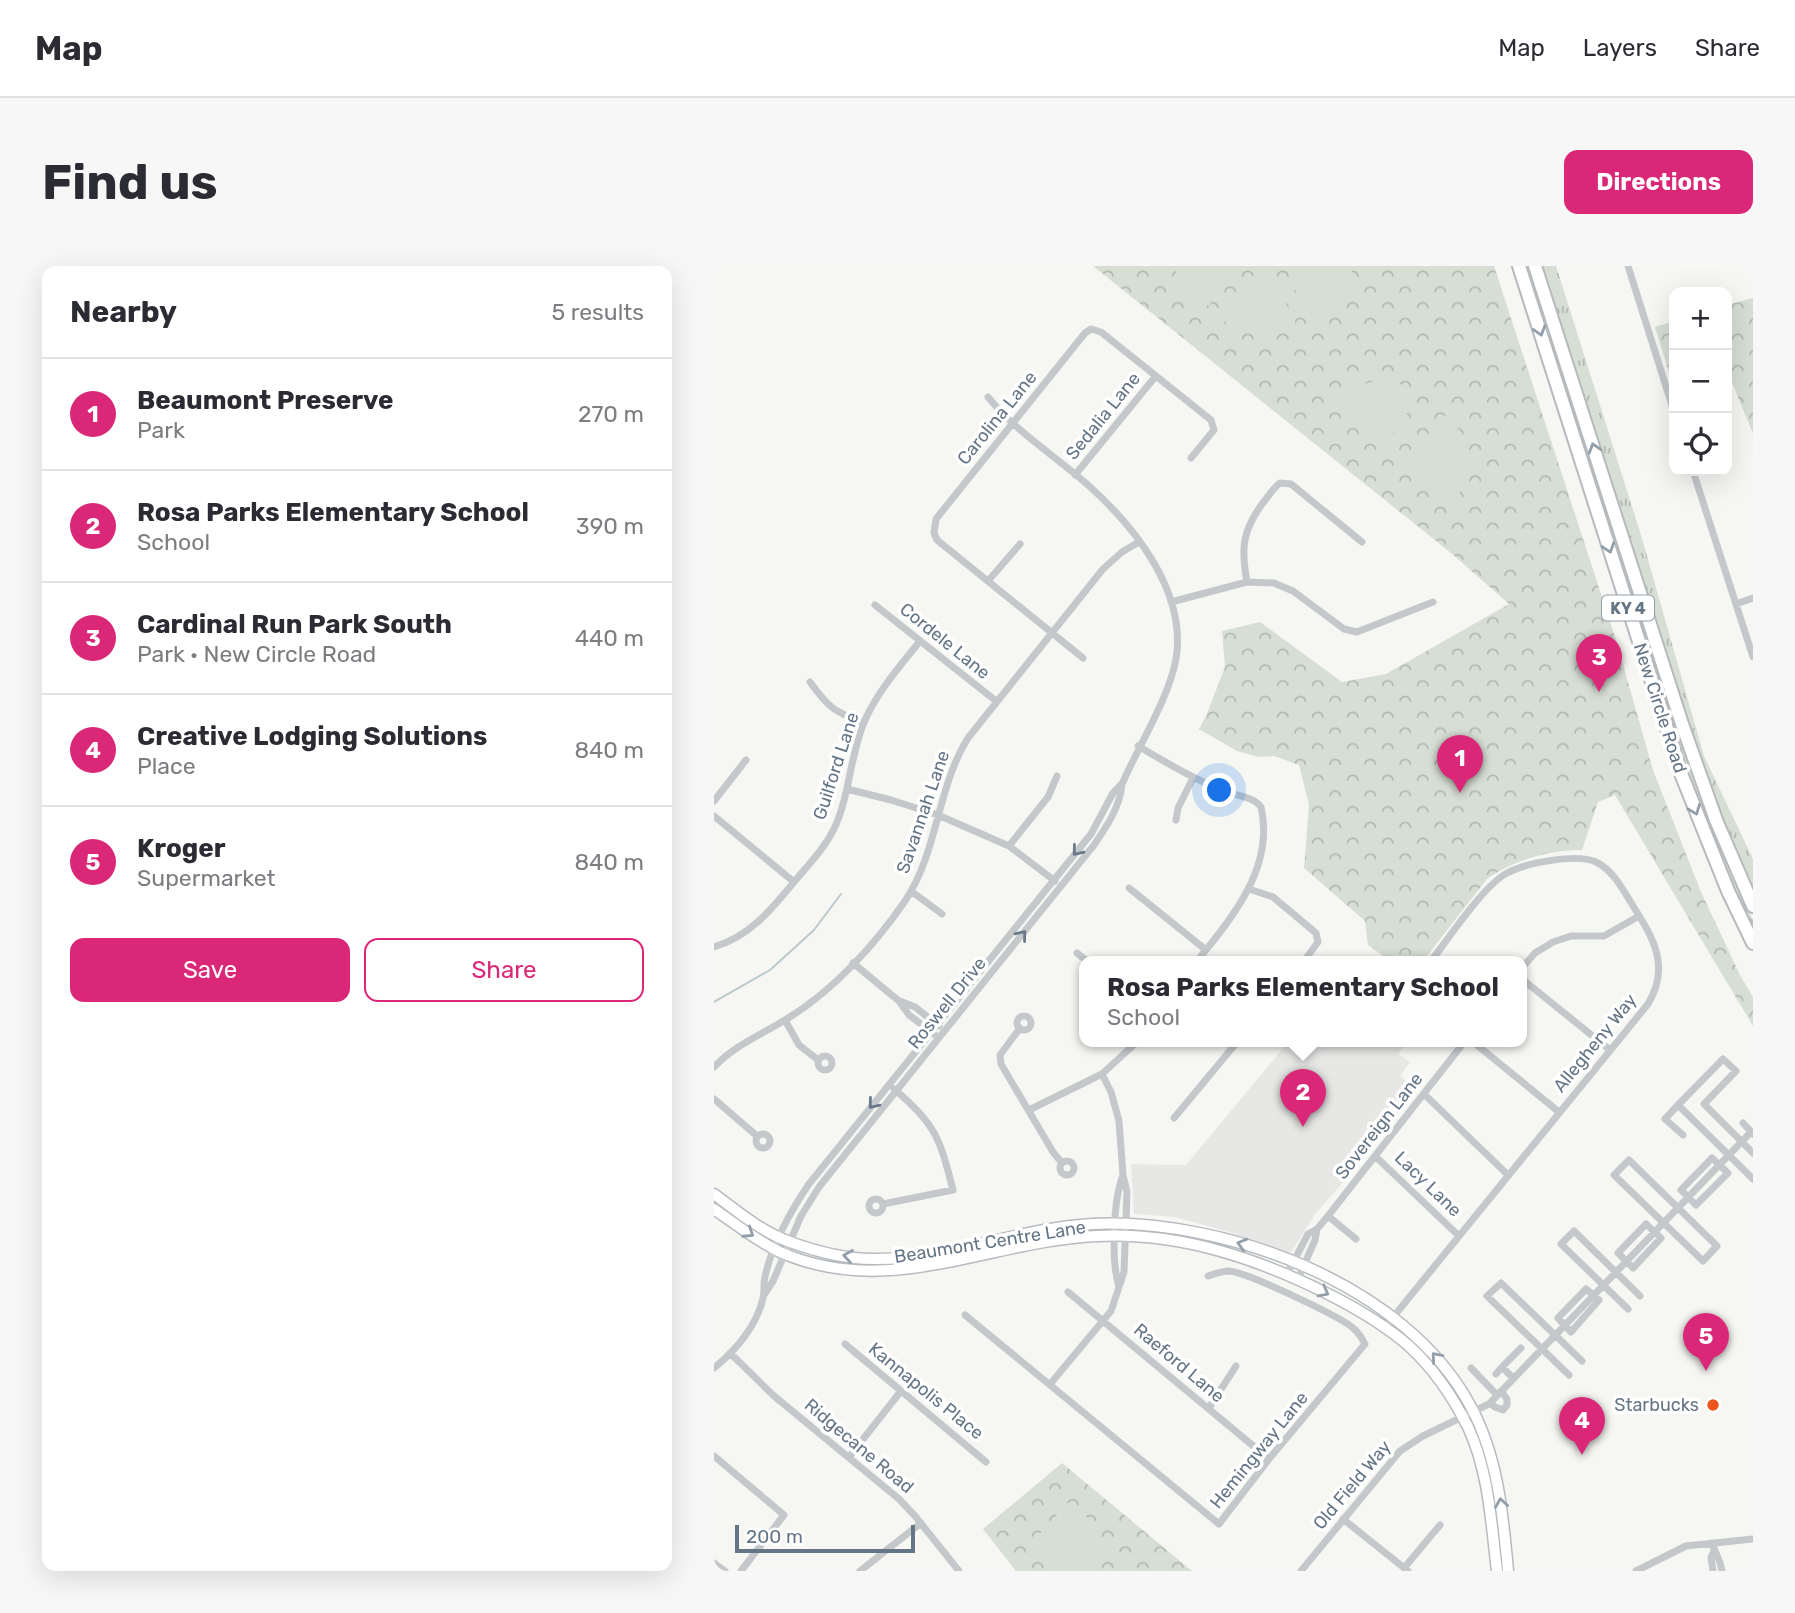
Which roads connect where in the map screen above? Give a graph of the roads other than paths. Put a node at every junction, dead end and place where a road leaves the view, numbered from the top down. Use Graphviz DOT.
graph roads {
  1 [pos="1519,266"];
  2 [pos="1535,266"];
  3 [pos="1628,266"];
  4 [pos="1155,377"];
  5 [pos="1669,396"];
  6 [pos="988,397"];
  7 [pos="1013,424"];
  8 [pos="1191,458"];
  9 [pos="1075,475"];
  10 [pos="1695,476"];
  11 [pos="1139,542"];
  12 [pos="1362,542"];
  13 [pos="1020,544"];
  14 [pos="988,581"];
  15 [pos="1247,582"];
  16 [pos="1753,598"];
  17 [pos="1171,602"];
  18 [pos="1433,602"];
  19 [pos="1736,604"];
  20 [pos="875,605"];
  21 [pos="1053,632"];
  22 [pos="920,641"];
  23 [pos="1753,657"];
  24 [pos="1083,658"];
  25 [pos="810,682"];
  26 [pos="996,701"];
  27 [pos="864,723"];
  28 [pos="1138,746"];
  29 [pos="746,760"];
  30 [pos="1057,776"];
  31 [pos="1193,778"];
  32 [pos="1122,782"];
  33 [pos="847,789"];
  34 [pos="714,801"];
  35 [pos="938,815"];
  36 [pos="714,816"];
  37 [pos="1176,820"];
  38 [pos="1009,846"];
  39 [pos="1054,880"];
  40 [pos="794,882"];
  41 [pos="1061,886"];
  42 [pos="1129,888"];
  43 [pos="1249,889"];
  44 [pos="911,891"];
  45 [pos="1753,906"];
  46 [pos="942,914"];
  47 [pos="1639,916"];
  48 [pos="1753,943"];
  49 [pos="714,947"];
  50 [pos="1206,950"];
  51 [pos="1077,953"];
  52 [pos="1081,956"];
  53 [pos="1201,956"];
  54 [pos="1308,956"];
  55 [pos="1435,956"];
  56 [pos="1527,962"];
  57 [pos="853,963"];
  58 [pos="1527,983"];
  59 [pos="899,1001"];
  60 [pos="785,1020"];
  61 [pos="937,1024"];
  62 [pos="1020,1028"];
  63 [pos="945,1031"];
  64 [pos="931,1032"];
  65 [pos="939,1038"];
  66 [pos="1131,1047"];
  67 [pos="1233,1047"];
  68 [pos="1460,1047"];
  69 [pos="1479,1047"];
  70 [pos="1610,1050"];
  71 [pos="818,1060"];
  72 [pos="714,1067"];
  73 [pos="1102,1074"];
  74 [pos="888,1085"];
  75 [pos="897,1091"];
  76 [pos="1424,1094"];
  77 [pos="714,1099"];
  78 [pos="1678,1105"];
  79 [pos="1029,1110"];
  80 [pos="1559,1112"];
  81 [pos="1174,1118"];
  82 [pos="1743,1123"];
  83 [pos="1752,1133"];
  84 [pos="1683,1135"];
  85 [pos="757,1136"];
  86 [pos="1741,1142"];
  87 [pos="1753,1153"];
  88 [pos="1728,1155"];
  89 [pos="1375,1156"];
  90 [pos="1062,1163"];
  91 [pos="1719,1165"];
  92 [pos="1508,1175"];
  93 [pos="1753,1179"];
  94 [pos="714,1194"];
  95 [pos="1688,1197"];
  96 [pos="883,1204"];
  97 [pos="1678,1208"];
  98 [pos="714,1209"];
  99 [pos="1328,1216"];
  100 [pos="1664,1222"];
  101 [pos="1121,1224"];
  102 [pos="1654,1232"];
  103 [pos="1121,1236"];
  104 [pos="1459,1236"];
  105 [pos="784,1239"];
  106 [pos="1356,1239"];
  107 [pos="779,1251"];
  108 [pos="1626,1261"];
  109 [pos="1298,1265"];
  110 [pos="1616,1272"];
  111 [pos="1287,1274"];
  112 [pos="1208,1276"];
  113 [pos="1298,1279"];
  114 [pos="1603,1285"];
  115 [pos="1068,1292"];
  116 [pos="1594,1295"];
  117 [pos="1640,1296"];
  118 [pos="1628,1310"];
  119 [pos="965,1315"];
  120 [pos="1393,1317"];
  121 [pos="1104,1321"];
  122 [pos="1564,1325"];
  123 [pos="1385,1327"];
  124 [pos="1554,1336"];
  125 [pos="845,1344"];
  126 [pos="1521,1348"];
  127 [pos="1542,1349"];
  128 [pos="730,1353"];
  129 [pos="1582,1361"];
  130 [pos="1237,1366"];
  131 [pos="714,1368"];
  132 [pos="1471,1368"];
  133 [pos="1569,1375"];
  134 [pos="1516,1376"];
  135 [pos="1051,1383"];
  136 [pos="901,1391"];
  137 [pos="1499,1393"];
  138 [pos="1490,1403"];
  139 [pos="1209,1408"];
  140 [pos="1474,1413"];
  141 [pos="1462,1418"];
  142 [pos="714,1456"];
  143 [pos="849,1457"];
  144 [pos="1269,1459"];
  145 [pos="986,1462"];
  146 [pos="1343,1519"];
  147 [pos="921,1523"];
  148 [pos="1440,1525"];
  149 [pos="1753,1539"];
  150 [pos="1713,1546"];
  151 [pos="714,1563"];
  152 [pos="1406,1569"];
  153 [pos="724,1571"];
  154 [pos="741,1571"];
  155 [pos="860,1571"];
  156 [pos="959,1571"];
  157 [pos="1301,1571"];
  158 [pos="1497,1571"];
  159 [pos="1508,1571"];
  160 [pos="1636,1571"];
  161 [pos="1713,1571"];
  162 [pos="1722,1571"];
  1 -- 48 [label="highway, New Circle Road / KY 4, one-way"];
  45 -- 2 [label="highway, New Circle Road / KY 4, one-way"];
  3 -- 5 [label="street"];
  4 -- 7 [label="street, Carolina Lane"];
  4 -- 8 [label="street, Carolina Lane"];
  4 -- 9 [label="street, Sedalia Lane"];
  6 -- 7 [label="street, Roswell Drive"];
  7 -- 9 [label="street, Roswell Drive"];
  7 -- 14 [label="street, Carolina Lane"];
  9 -- 11 [label="street, Roswell Drive"];
  10 -- 19 [label="street"];
  11 -- 17 [label="street, Roswell Drive"];
  11 -- 21 [label="street, Savannah Lane"];
  12 -- 15 [label="street"];
  13 -- 14 [label="street"];
  14 -- 21 [label="street, Carolina Lane"];
  15 -- 17 [label="street"];
  15 -- 18 [label="street"];
  16 -- 19 [label="street"];
  17 -- 28 [label="street, Roswell Drive"];
  19 -- 23 [label="street"];
  20 -- 22 [label="street, Cordele Lane"];
  21 -- 24 [label="street, Carolina Lane"];
  21 -- 26 [label="street, Savannah Lane"];
  22 -- 26 [label="street, Cordele Lane"];
  22 -- 27 [label="street, Guilford Lane"];
  25 -- 27 [label="street"];
  26 -- 35 [label="street, Savannah Lane"];
  27 -- 33 [label="street, Guilford Lane"];
  28 -- 31 [label="street"];
  28 -- 32 [label="street, Roswell Drive"];
  29 -- 34 [label="street"];
  30 -- 38 [label="street"];
  31 -- 37 [label="street"];
  31 -- 43 [label="street"];
  32 -- 39 [label="street, Roswell Drive, one-way"];
  32 -- 41 [label="street, Roswell Drive"];
  33 -- 35 [label="street"];
  33 -- 40 [label="street, Guilford Lane"];
  35 -- 38 [label="street"];
  35 -- 44 [label="street, Savannah Lane"];
  36 -- 40 [label="street"];
  38 -- 39 [label="street"];
  39 -- 41 [label="street"];
  39 -- 61 [label="street, Roswell Drive"];
  40 -- 49 [label="street, Guilford Lane"];
  63 -- 41 [label="street, Roswell Drive, one-way"];
  42 -- 50 [label="street"];
  43 -- 50 [label="street"];
  43 -- 54 [label="street"];
  44 -- 46 [label="street"];
  44 -- 57 [label="street, Savannah Lane"];
  47 -- 55 [label="street, Allegheny Way"];
  47 -- 56 [label="street"];
  47 -- 70 [label="street, Allegheny Way"];
  50 -- 53 [label="street"];
  51 -- 52 [label="street"];
  57 -- 59 [label="street"];
  57 -- 60 [label="street, Savannah Lane"];
  58 -- 70 [label="street"];
  59 -- 61 [label="street"];
  59 -- 64 [label="street"];
  60 -- 71 [label="street"];
  60 -- 72 [label="street, Savannah Lane"];
  61 -- 63 [label="street"];
  61 -- 64 [label="street, Roswell Drive"];
  62 -- 79 [label="street"];
  63 -- 65 [label="street, Roswell Drive"];
  64 -- 65 [label="street"];
  64 -- 74 [label="street, Roswell Drive"];
  65 -- 75 [label="street, Roswell Drive"];
  66 -- 73 [label="street"];
  67 -- 81 [label="street"];
  68 -- 76 [label="street, Sovereign Lane"];
  69 -- 80 [label="street"];
  70 -- 80 [label="street, Allegheny Way"];
  73 -- 79 [label="street"];
  73 -- 101 [label="street"];
  74 -- 75 [label="street"];
  74 -- 105 [label="street, Roswell Drive, one-way"];
  75 -- 96 [label="street"];
  75 -- 105 [label="street, Roswell Drive"];
  76 -- 89 [label="street, Sovereign Lane"];
  76 -- 92 [label="street"];
  77 -- 85 [label="street"];
  78 -- 84 [label="street"];
  78 -- 86 [label="street"];
  78 -- 88 [label="street"];
  79 -- 90 [label="street"];
  80 -- 92 [label="street, Allegheny Way"];
  82 -- 83 [label="street"];
  83 -- 86 [label="street"];
  86 -- 87 [label="street"];
  86 -- 88 [label="street"];
  88 -- 91 [label="street"];
  88 -- 93 [label="street"];
  89 -- 99 [label="street, Sovereign Lane"];
  89 -- 104 [label="street, Lacy Lane"];
  91 -- 95 [label="street"];
  91 -- 95 [label="street"];
  92 -- 104 [label="street, Allegheny Way"];
  94 -- 105 [label="street, Beaumont Centre Lane"];
  95 -- 97 [label="street"];
  97 -- 100 [label="street"];
  97 -- 100 [label="street"];
  97 -- 100 [label="street"];
  98 -- 107 [label="street, Beaumont Centre Lane, one-way"];
  99 -- 106 [label="street"];
  99 -- 109 [label="street, Sovereign Lane"];
  100 -- 102 [label="street"];
  101 -- 103 [label="street"];
  101 -- 105 [label="street, Beaumont Centre Lane, one-way"];
  109 -- 101 [label="street, Beaumont Centre Lane, one-way"];
  102 -- 108 [label="street"];
  102 -- 108 [label="street"];
  103 -- 107 [label="street, Beaumont Centre Lane"];
  103 -- 111 [label="street, Beaumont Centre Lane"];
  103 -- 121 [label="street"];
  104 -- 120 [label="street, Allegheny Way"];
  105 -- 107 [label="street"];
  107 -- 128 [label="street"];
  108 -- 110 [label="street"];
  109 -- 111 [label="street, Sovereign Lane"];
  109 -- 113 [label="street, Sovereign Lane"];
  109 -- 120 [label="street, Beaumont Centre Lane"];
  110 -- 114 [label="street"];
  110 -- 114 [label="street"];
  110 -- 117 [label="street"];
  111 -- 113 [label="street, Beaumont Centre Lane"];
  112 -- 144 [label="street, Hemingway Lane"];
  113 -- 123 [label="street, Beaumont Centre Lane, one-way"];
  114 -- 116 [label="street"];
  114 -- 118 [label="street"];
  115 -- 121 [label="street, Raeford Lane"];
  116 -- 122 [label="street"];
  116 -- 122 [label="street"];
  119 -- 135 [label="street, Hemingway Lane"];
  120 -- 123 [label="street, Allegheny Way"];
  140 -- 120 [label="street, Beaumont Centre Lane, one-way"];
  121 -- 135 [label="street"];
  121 -- 139 [label="street, Raeford Lane"];
  122 -- 124 [label="street"];
  123 -- 141 [label="street, Beaumont Centre Lane"];
  124 -- 127 [label="street"];
  124 -- 127 [label="street"];
  124 -- 129 [label="street"];
  125 -- 136 [label="street, Kannapolis Place"];
  126 -- 134 [label="street"];
  127 -- 133 [label="street"];
  127 -- 134 [label="street"];
  128 -- 131 [label="street"];
  128 -- 143 [label="street, Ridgecane Road"];
  130 -- 139 [label="street"];
  132 -- 137 [label="street"];
  134 -- 137 [label="street"];
  135 -- 144 [label="street, Hemingway Lane"];
  136 -- 143 [label="street"];
  136 -- 145 [label="street, Kannapolis Place"];
  137 -- 138 [label="street"];
  137 -- 138 [label="street"];
  138 -- 140 [label="street, Old Field Way"];
  139 -- 144 [label="street, Raeford Lane"];
  140 -- 141 [label="street, Old Field Way"];
  159 -- 140 [label="street, Beaumont Centre Lane, one-way"];
  141 -- 146 [label="street, Old Field Way"];
  141 -- 158 [label="street, Beaumont Centre Lane"];
  142 -- 154 [label="street"];
  143 -- 147 [label="street, Ridgecane Road"];
  146 -- 152 [label="street"];
  146 -- 157 [label="street, Old Field Way"];
  147 -- 155 [label="street"];
  147 -- 156 [label="street, Ridgecane Road"];
  148 -- 152 [label="street"];
  149 -- 150 [label="street"];
  150 -- 160 [label="street"];
  150 -- 161 [label="street"];
  150 -- 162 [label="street"];
  151 -- 153 [label="street"];
}
